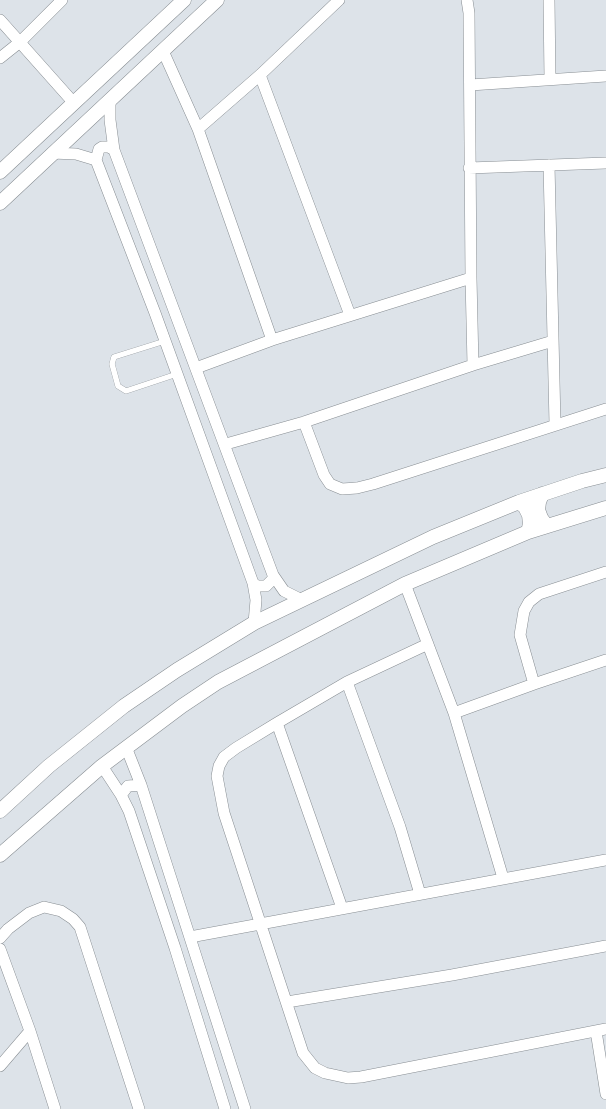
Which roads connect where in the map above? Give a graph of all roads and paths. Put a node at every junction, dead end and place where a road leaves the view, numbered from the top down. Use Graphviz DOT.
graph roads {
  1 [pos="62,0"];
  2 [pos="184,0"];
  3 [pos="217,0"];
  4 [pos="339,0"];
  5 [pos="467,0"];
  6 [pos="548,0"];
  7 [pos="0,20"];
  8 [pos="20,42"];
  9 [pos="163,51"];
  10 [pos="0,58"];
  11 [pos="260,75"];
  12 [pos="606,76"];
  13 [pos="550,79"];
  14 [pos="470,85"];
  15 [pos="110,100"];
  16 [pos="73,102"];
  17 [pos="198,129"];
  18 [pos="114,150"];
  19 [pos="52,153"];
  20 [pos="96,160"];
  21 [pos="606,162"];
  22 [pos="549,165"];
  23 [pos="469,168"];
  24 [pos="0,172"];
  25 [pos="0,203"];
  26 [pos="471,278"];
  27 [pos="350,315"];
  28 [pos="272,340"];
  29 [pos="165,341"];
  30 [pos="553,341"];
  31 [pos="473,365"];
  32 [pos="196,368"];
  33 [pos="177,374"];
  34 [pos="606,409"];
  35 [pos="304,422"];
  36 [pos="555,424"];
  37 [pos="226,444"];
  38 [pos="606,475"];
  39 [pos="542,494"];
  40 [pos="519,502"];
  41 [pos="606,508"];
  42 [pos="546,526"];
  43 [pos="528,532"];
  44 [pos="606,572"];
  45 [pos="273,575"];
  46 [pos="253,583"];
  47 [pos="405,584"];
  48 [pos="300,599"];
  49 [pos="254,623"];
  50 [pos="428,644"];
  51 [pos="606,660"];
  52 [pos="347,682"];
  53 [pos="534,684"];
  54 [pos="454,714"];
  55 [pos="277,723"];
  56 [pos="126,747"];
  57 [pos="102,766"];
  58 [pos="141,785"];
  59 [pos="121,795"];
  60 [pos="0,811"];
  61 [pos="0,855"];
  62 [pos="606,860"];
  63 [pos="503,878"];
  64 [pos="420,894"];
  65 [pos="342,908"];
  66 [pos="260,925"];
  67 [pos="190,937"];
  68 [pos="0,938"];
  69 [pos="606,946"];
  70 [pos="0,949"];
  71 [pos="287,1002"];
  72 [pos="601,1030"];
  73 [pos="30,1031"];
  74 [pos="0,1066"];
  75 [pos="606,1094"];
  76 [pos="55,1109"];
  77 [pos="139,1109"];
  78 [pos="225,1109"];
  79 [pos="245,1109"];
  1 -- 8 [label="street"];
  2 -- 16 [label="street"];
  3 -- 9 [label="street"];
  4 -- 11 [label="street"];
  5 -- 14 [label="street"];
  6 -- 13 [label="street"];
  7 -- 8 [label="street"];
  8 -- 10 [label="street"];
  8 -- 16 [label="street"];
  9 -- 15 [label="street"];
  9 -- 17 [label="street"];
  11 -- 17 [label="street"];
  11 -- 27 [label="street"];
  12 -- 13 [label="street"];
  13 -- 14 [label="street"];
  14 -- 23 [label="street"];
  15 -- 18 [label="street"];
  15 -- 19 [label="street"];
  16 -- 24 [label="street"];
  17 -- 28 [label="street"];
  18 -- 20 [label="street"];
  18 -- 32 [label="street"];
  19 -- 20 [label="street"];
  19 -- 25 [label="street"];
  20 -- 29 [label="street"];
  21 -- 22 [label="street"];
  22 -- 23 [label="street"];
  22 -- 30 [label="street"];
  23 -- 26 [label="street"];
  26 -- 27 [label="street"];
  26 -- 31 [label="street"];
  27 -- 28 [label="street"];
  28 -- 32 [label="street"];
  29 -- 33 [label="street"];
  29 -- 33 [label="lane"];
  30 -- 31 [label="street"];
  30 -- 36 [label="street"];
  31 -- 35 [label="street"];
  32 -- 37 [label="street"];
  33 -- 46 [label="street"];
  34 -- 36 [label="street"];
  35 -- 36 [label="street"];
  35 -- 37 [label="street"];
  37 -- 45 [label="street"];
  38 -- 39 [label="street"];
  39 -- 40 [label="street"];
  39 -- 42 [label="street"];
  40 -- 43 [label="street"];
  40 -- 48 [label="street"];
  41 -- 42 [label="street"];
  42 -- 43 [label="street"];
  43 -- 47 [label="street"];
  44 -- 53 [label="street"];
  45 -- 46 [label="street"];
  45 -- 48 [label="street"];
  46 -- 49 [label="street"];
  47 -- 50 [label="street"];
  47 -- 56 [label="street"];
  48 -- 49 [label="street"];
  49 -- 60 [label="street"];
  50 -- 52 [label="street"];
  50 -- 54 [label="street"];
  51 -- 53 [label="street"];
  52 -- 55 [label="street"];
  52 -- 64 [label="street"];
  53 -- 54 [label="street"];
  54 -- 63 [label="street"];
  55 -- 65 [label="street"];
  55 -- 66 [label="street"];
  56 -- 57 [label="street"];
  56 -- 58 [label="street"];
  57 -- 59 [label="street"];
  57 -- 61 [label="street"];
  58 -- 59 [label="street"];
  58 -- 67 [label="street"];
  59 -- 78 [label="street"];
  62 -- 63 [label="street"];
  63 -- 64 [label="street"];
  64 -- 65 [label="street"];
  65 -- 66 [label="street"];
  66 -- 67 [label="street"];
  66 -- 71 [label="street"];
  67 -- 79 [label="street"];
  68 -- 77 [label="street"];
  69 -- 71 [label="street"];
  70 -- 73 [label="street"];
  71 -- 72 [label="street"];
  72 -- 75 [label="street"];
  73 -- 74 [label="street"];
  73 -- 76 [label="street"];
}
